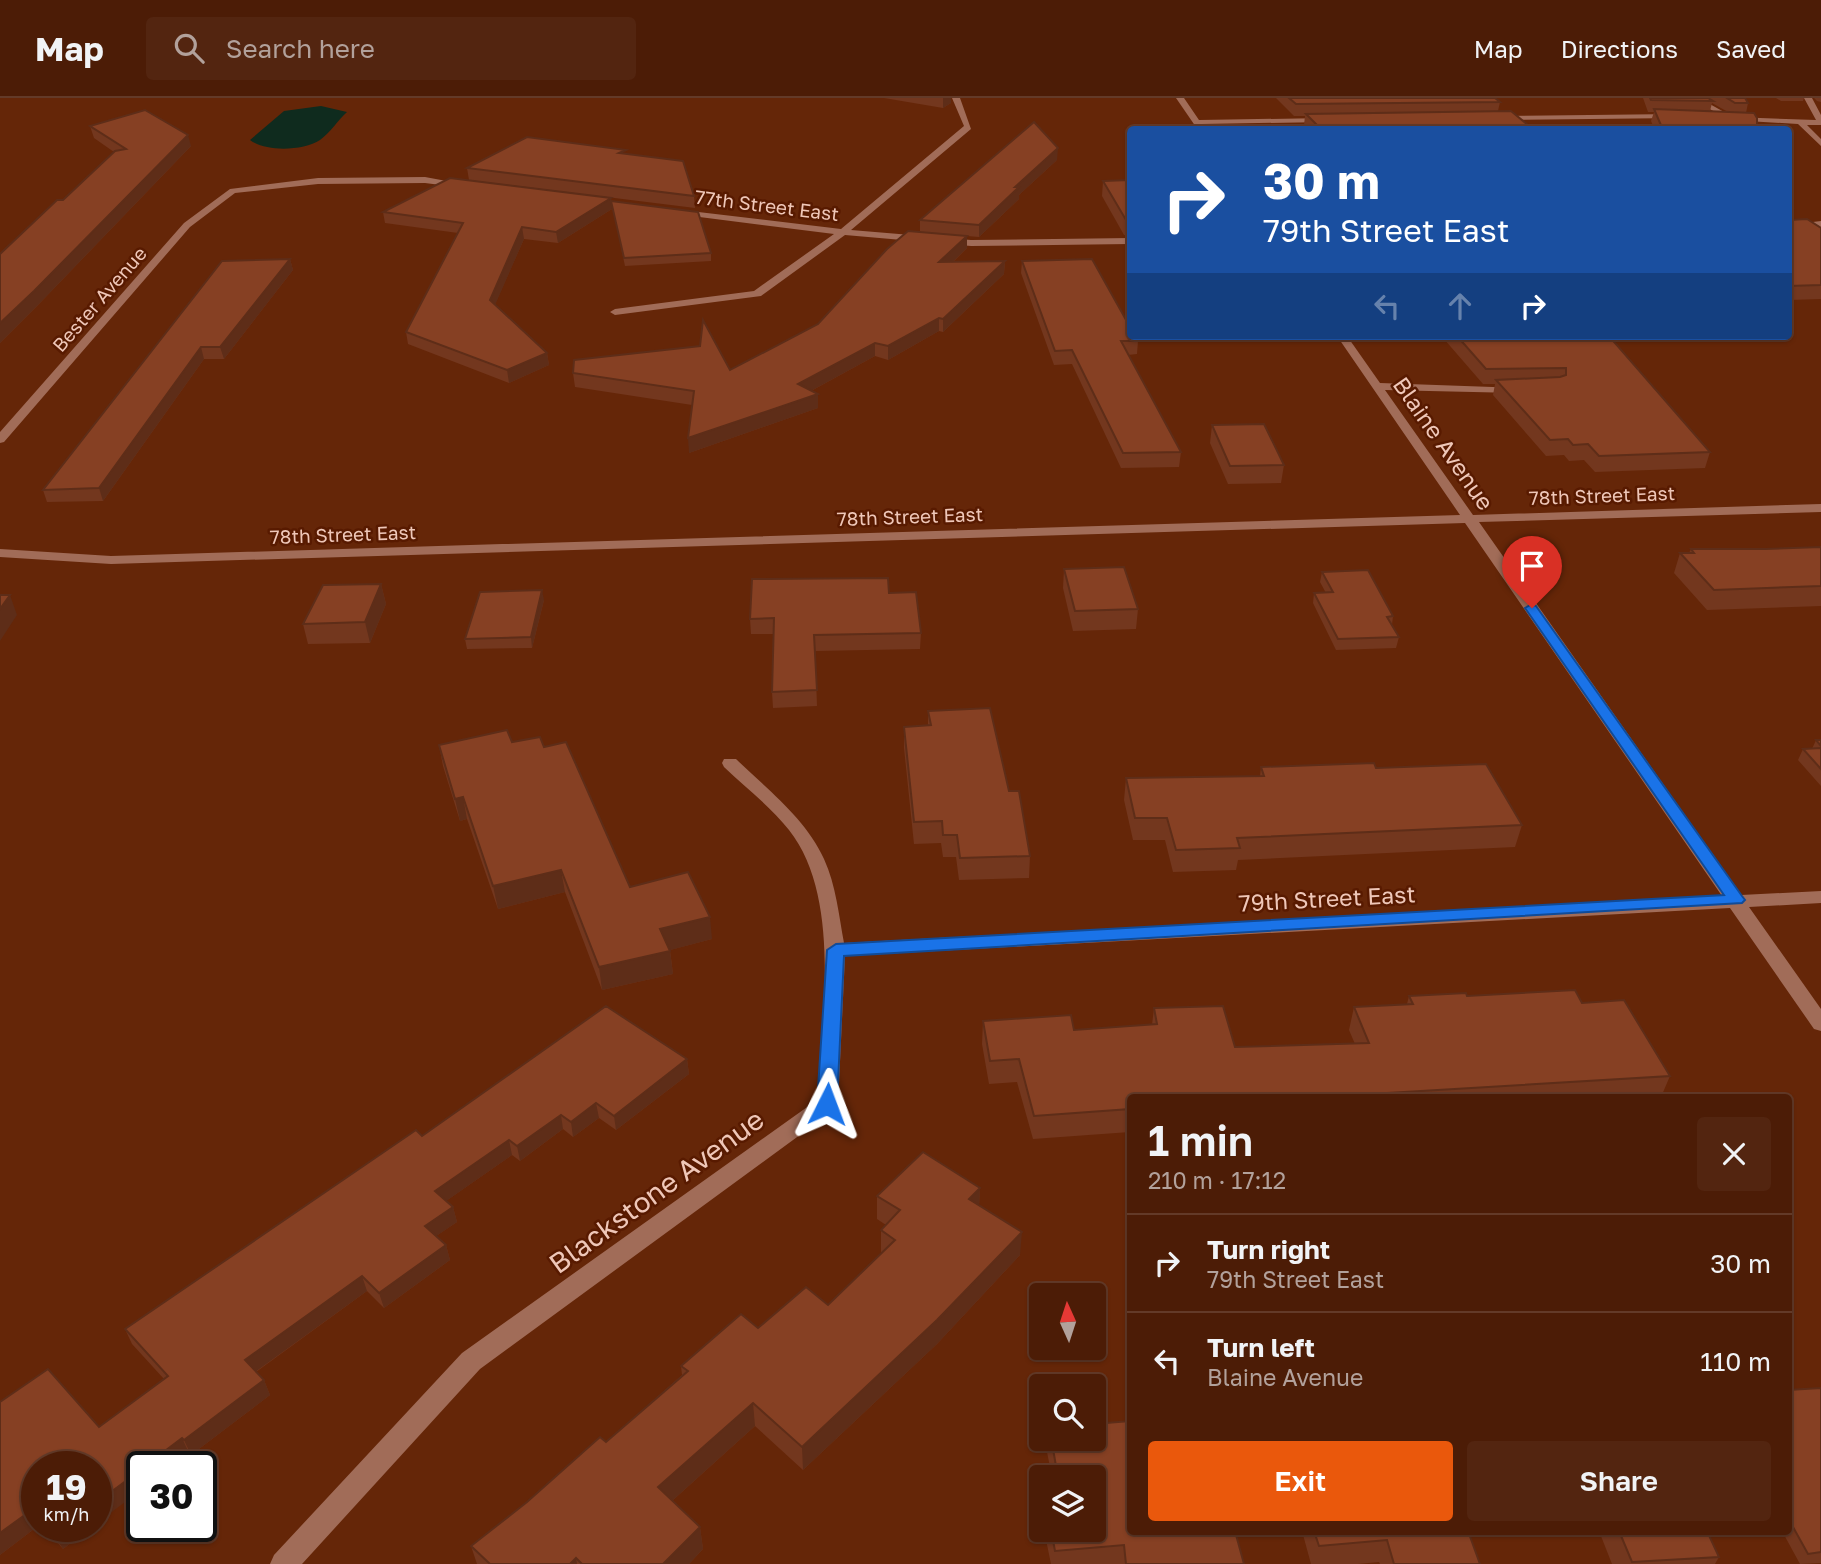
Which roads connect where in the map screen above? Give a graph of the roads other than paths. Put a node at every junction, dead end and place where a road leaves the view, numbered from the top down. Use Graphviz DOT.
graph roads {
  1 [pos="957,98"];
  2 [pos="1180,98"];
  3 [pos="1693,98"];
  4 [pos="1808,98"];
  5 [pos="1690,117"];
  6 [pos="1703,117"];
  7 [pos="1485,118"];
  8 [pos="1730,118"];
  9 [pos="1334,120"];
  10 [pos="1800,121"];
  11 [pos="1821,122"];
  12 [pos="1199,126"];
  13 [pos="1821,144"];
  14 [pos="479,187"];
  15 [pos="668,210"];
  16 [pos="1821,224"];
  17 [pos="1792,228"];
  18 [pos="843,232"];
  19 [pos="1127,241"];
  20 [pos="615,312"];
  21 [pos="1345,340"];
  22 [pos="1377,386"];
  23 [pos="1533,390"];
  24 [pos="0,439"];
  25 [pos="1821,508"];
  26 [pos="1469,519"];
  27 [pos="0,553"];
  28 [pos="730,763"];
  29 [pos="1821,897"];
  30 [pos="1736,900"];
  31 [pos="836,950"];
  32 [pos="1821,1024"];
  33 [pos="284,1564"];
  1 -- 18 [label="street"];
  2 -- 12 [label="street"];
  3 -- 8 [label="street"];
  4 -- 11 [label="street"];
  5 -- 7 [label="street"];
  6 -- 8 [label="street"];
  8 -- 10 [label="street"];
  9 -- 12 [label="street"];
  10 -- 11 [label="street"];
  10 -- 13 [label="street"];
  14 -- 24 [label="street, Bester Avenue"];
  15 -- 18 [label="street, 77th Street East"];
  16 -- 17 [label="street"];
  18 -- 19 [label="street, 77th Street East"];
  18 -- 20 [label="street"];
  21 -- 22 [label="street, Blaine Avenue"];
  22 -- 23 [label="street"];
  22 -- 26 [label="street, Blaine Avenue"];
  25 -- 26 [label="street, 78th Street East"];
  26 -- 27 [label="street, 78th Street East"];
  26 -- 30 [label="street, Blaine Avenue"];
  28 -- 31 [label="street, Blackstone Avenue"];
  29 -- 30 [label="street, 79th Street East"];
  30 -- 31 [label="street, 79th Street East"];
  30 -- 32 [label="street, Blaine Avenue"];
  31 -- 33 [label="street, Blackstone Avenue"];
}
